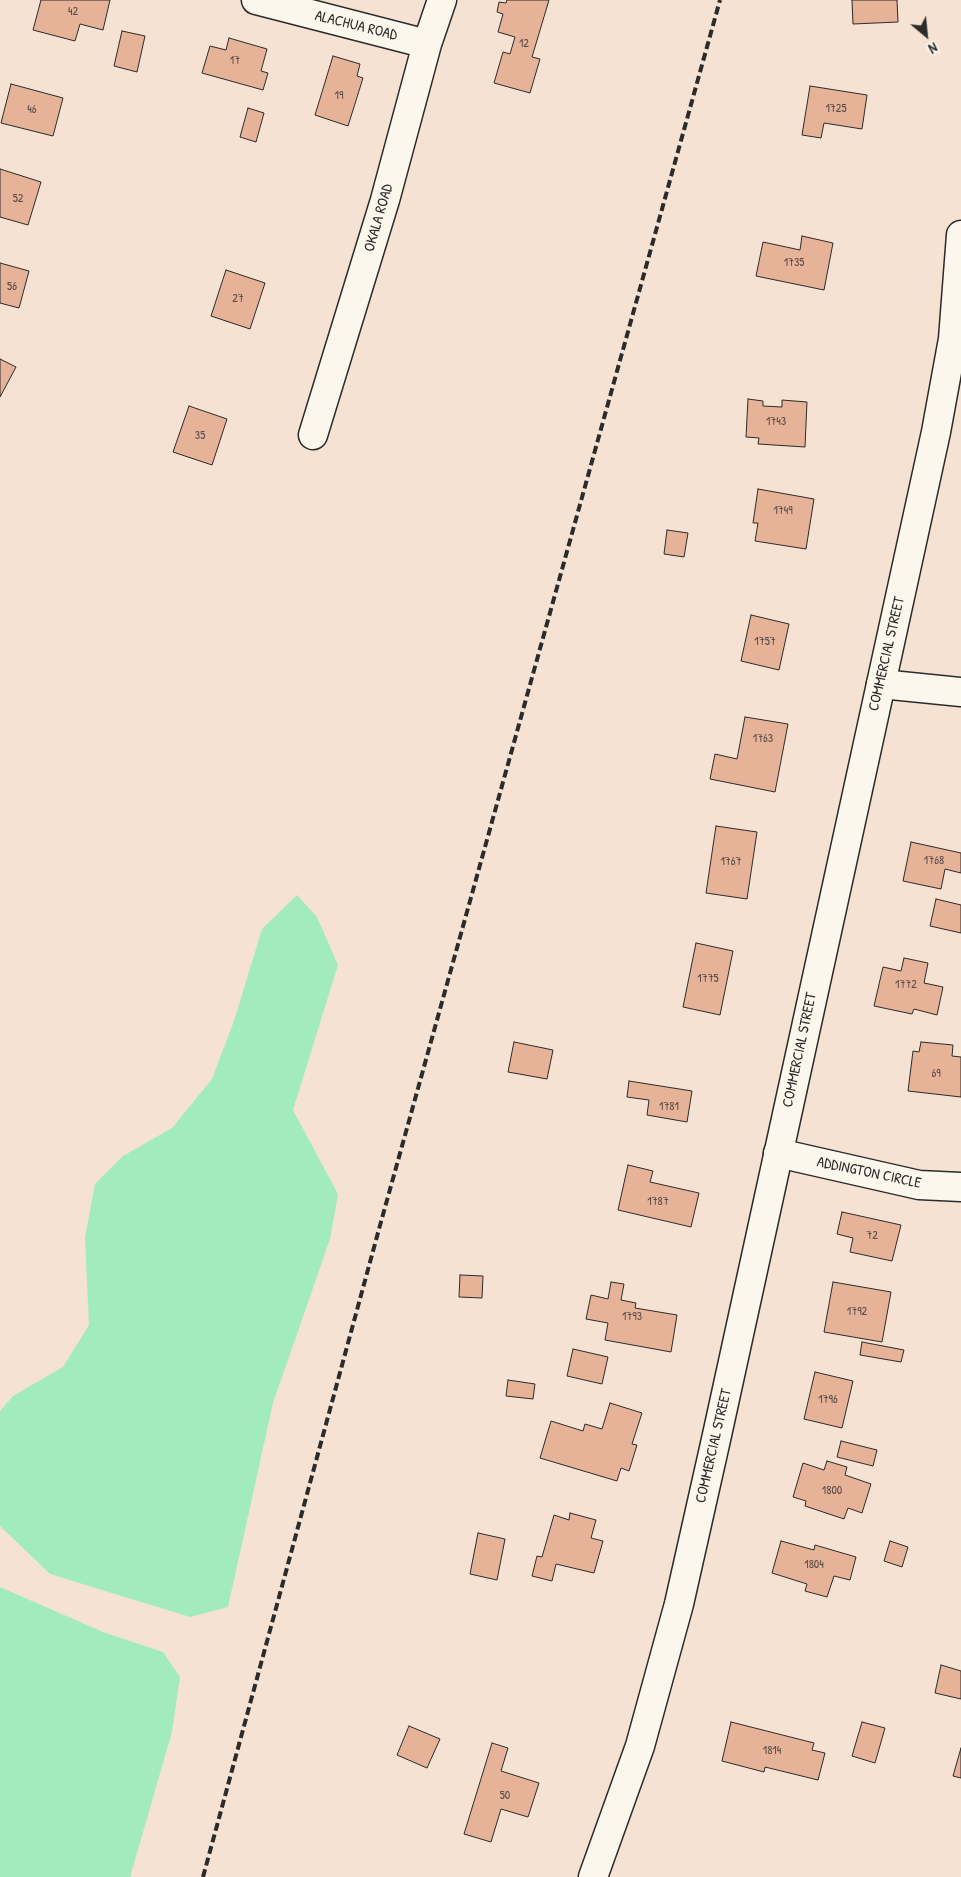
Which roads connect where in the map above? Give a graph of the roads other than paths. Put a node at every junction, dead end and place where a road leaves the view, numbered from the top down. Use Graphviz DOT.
graph roads {
  1 [pos="256,0"];
  2 [pos="442,0"];
  3 [pos="427,44"];
  4 [pos="961,235"];
  5 [pos="957,341"];
  6 [pos="313,435"];
  7 [pos="881,684"];
  8 [pos="961,692"];
  9 [pos="778,1153"];
  10 [pos="961,1187"];
  11 [pos="597,1866"];
  1 -- 3 [label="main road, ALACHUA ROAD"];
  2 -- 3 [label="main road, OKALA ROAD"];
  3 -- 6 [label="main road, OKALA ROAD"];
  4 -- 5 [label="main road, COMMERCIAL STREET"];
  5 -- 7 [label="main road, COMMERCIAL STREET"];
  7 -- 8 [label="main road"];
  7 -- 9 [label="main road, COMMERCIAL STREET"];
  9 -- 10 [label="main road, ADDINGTON CIRCLE"];
  9 -- 11 [label="main road, COMMERCIAL STREET"];
}
